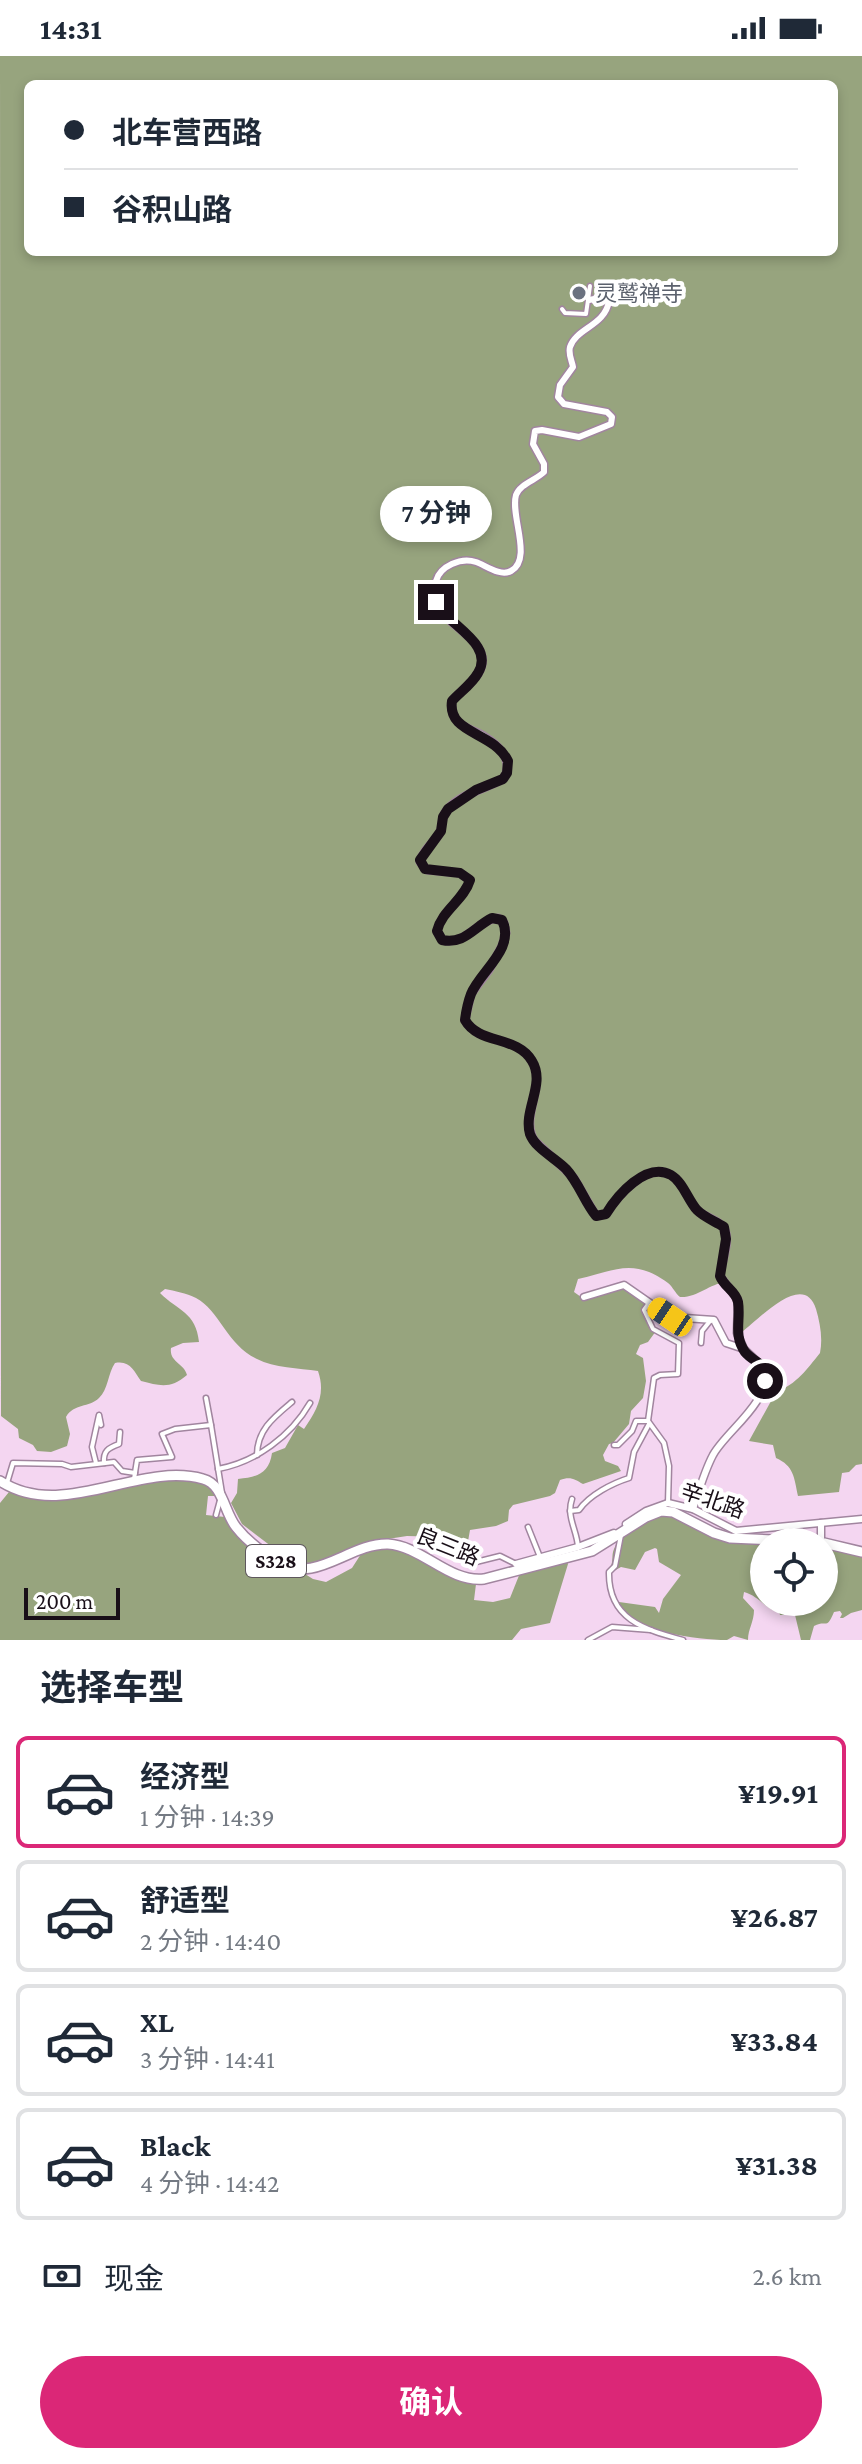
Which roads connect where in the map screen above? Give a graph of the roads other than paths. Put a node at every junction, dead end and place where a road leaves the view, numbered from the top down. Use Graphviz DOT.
graph roads {
  1 [pos="590,286"];
  2 [pos="589,300"];
  3 [pos="562,309"];
  4 [pos="584,1297"];
  5 [pos="649,1303"];
  6 [pos="710,1319"];
  7 [pos="701,1343"];
  8 [pos="744,1349"];
  9 [pos="206,1398"];
  10 [pos="292,1402"];
  11 [pos="310,1403"];
  12 [pos="649,1423"];
  13 [pos="101,1425"];
  14 [pos="211,1425"];
  15 [pos="120,1432"];
  16 [pos="614,1445"];
  17 [pos="257,1455"];
  18 [pos="104,1463"];
  19 [pos="96,1464"];
  20 [pos="218,1469"];
  21 [pos="135,1477"];
  22 [pos="3,1483"];
  23 [pos="221,1497"];
  24 [pos="572,1499"];
  25 [pos="668,1503"];
  26 [pos="693,1509"];
  27 [pos="570,1511"];
  28 [pos="216,1515"];
  29 [pos="862,1519"];
  30 [pos="821,1523"];
  31 [pos="528,1527"];
  32 [pos="821,1528"];
  33 [pos="621,1533"];
  34 [pos="750,1539"];
  35 [pos="838,1546"];
  36 [pos="578,1547"];
  37 [pos="862,1552"];
  38 [pos="540,1557"];
  39 [pos="468,1564"];
  40 [pos="516,1564"];
  41 [pos="653,1630"];
  42 [pos="588,1640"];
  43 [pos="683,1640"];
  1 -- 2 [label="street"];
  2 -- 3 [label="street"];
  2 -- 8 [label="street"];
  4 -- 5 [label="street"];
  5 -- 6 [label="street"];
  5 -- 12 [label="street"];
  6 -- 7 [label="street"];
  6 -- 8 [label="street"];
  8 -- 26 [label="street"];
  9 -- 14 [label="street"];
  10 -- 17 [label="street"];
  11 -- 17 [label="street"];
  12 -- 16 [label="street"];
  12 -- 25 [label="street"];
  12 -- 27 [label="street"];
  13 -- 19 [label="street"];
  14 -- 20 [label="street"];
  14 -- 21 [label="street"];
  15 -- 18 [label="street"];
  17 -- 20 [label="street"];
  18 -- 19 [label="street"];
  18 -- 21 [label="street"];
  19 -- 22 [label="street"];
  20 -- 23 [label="street"];
  21 -- 22 [label="main road, 良三路 / S328"];
  21 -- 23 [label="main road, 良三路 / S328"];
  23 -- 28 [label="street"];
  23 -- 33 [label="main road, 良三路 / S328"];
  24 -- 27 [label="street"];
  25 -- 26 [label="street, 辛北路"];
  25 -- 36 [label="street, 辛北路"];
  26 -- 30 [label="street, 辛北路"];
  27 -- 36 [label="street"];
  29 -- 30 [label="street, 辛北路"];
  30 -- 32 [label="street"];
  31 -- 38 [label="street"];
  33 -- 34 [label="main road, 良三路 / S328"];
  33 -- 41 [label="street"];
  35 -- 37 [label="main road, 良三路 / S328"];
  36 -- 38 [label="street, 辛北路"];
  38 -- 40 [label="street, 辛北路"];
  39 -- 40 [label="street"];
  41 -- 42 [label="street"];
  41 -- 43 [label="street"];
}
